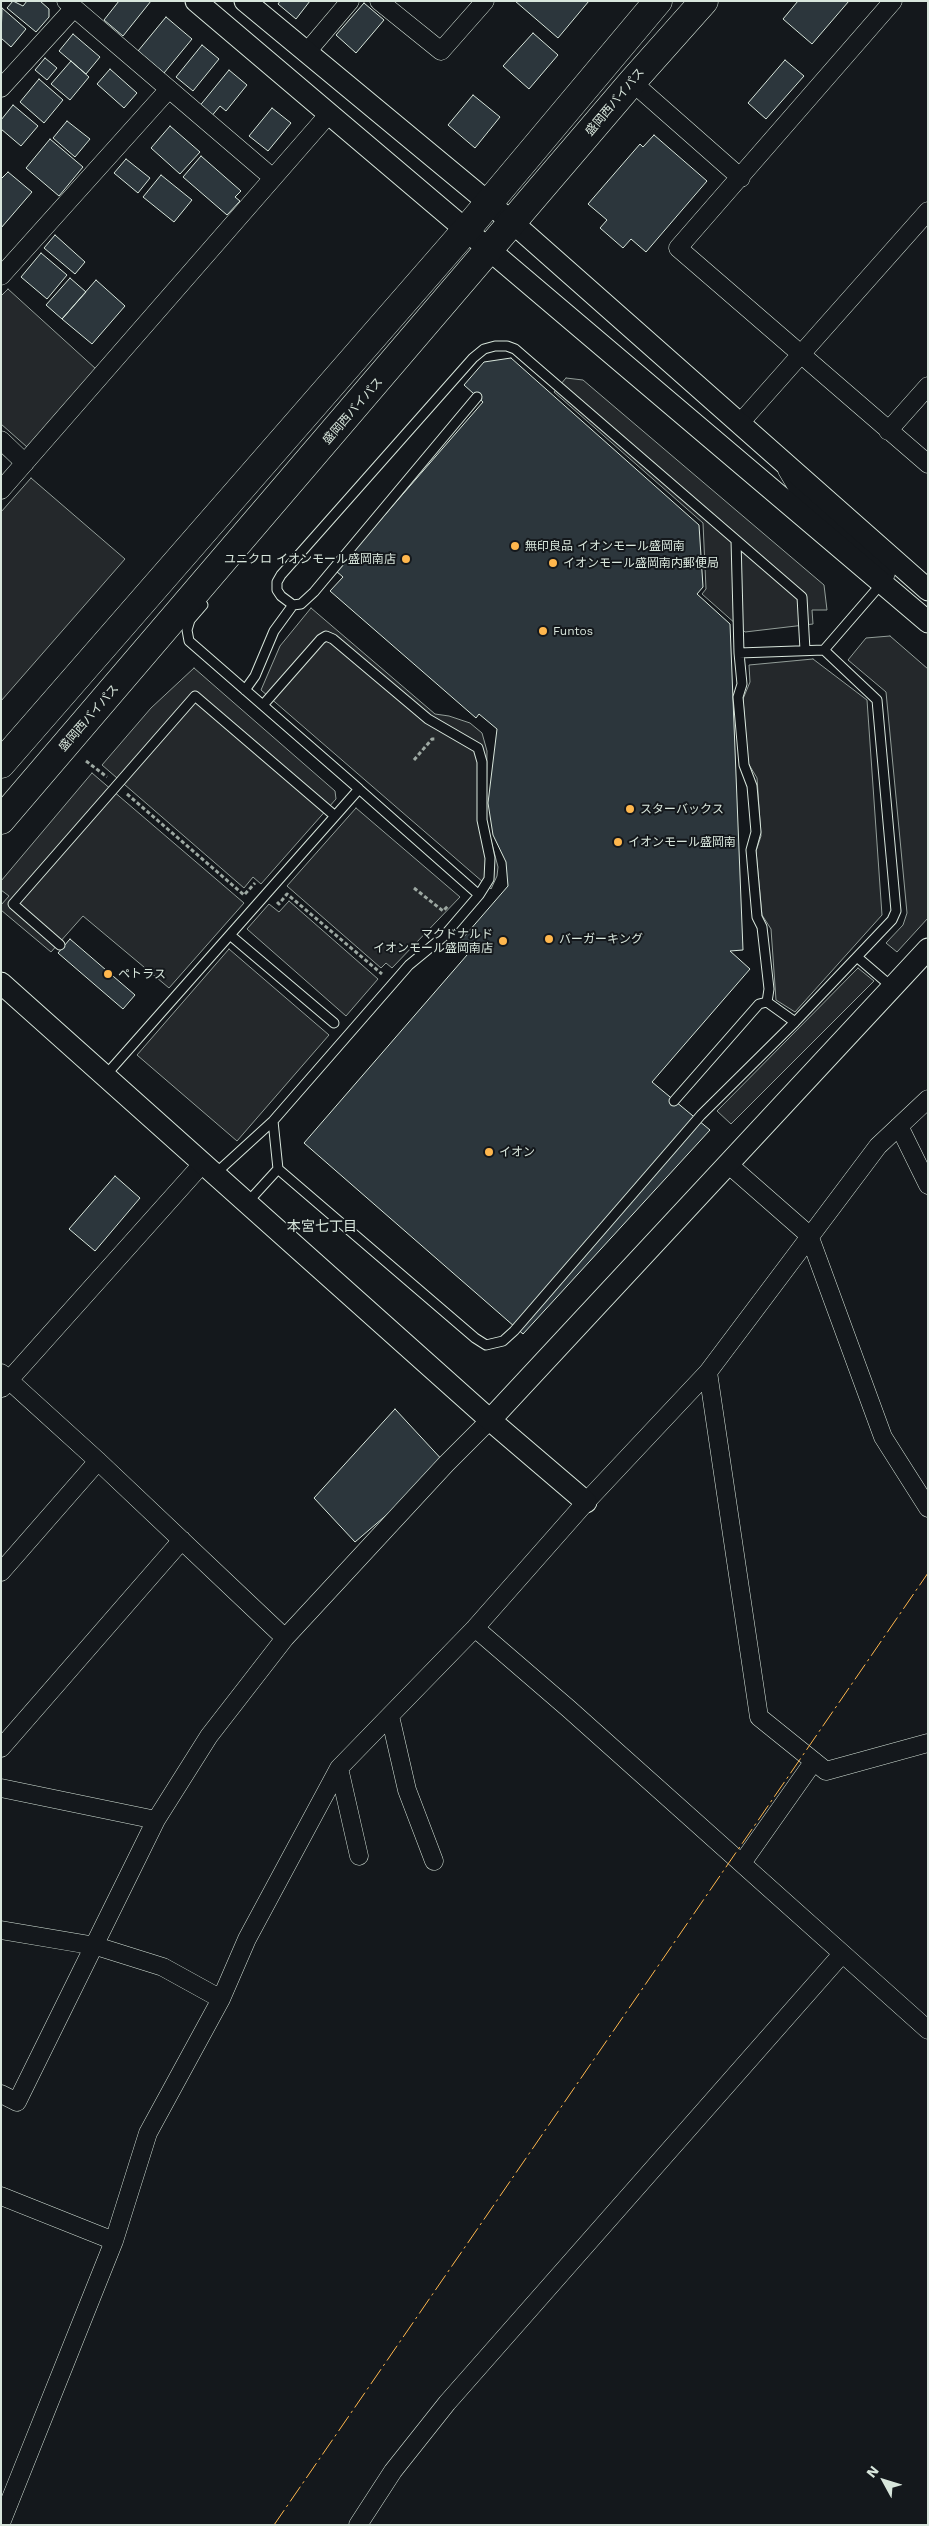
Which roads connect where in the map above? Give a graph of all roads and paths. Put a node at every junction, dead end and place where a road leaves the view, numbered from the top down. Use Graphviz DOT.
graph roads {
  1 [pos="196,1"];
  2 [pos="245,1"];
  3 [pos="350,1"];
  4 [pos="379,1"];
  5 [pos="485,1"];
  6 [pos="658,1"];
  7 [pos="704,1"];
  8 [pos="893,1"];
  9 [pos="70,4"];
  10 [pos="306,53"];
  11 [pos="632,82"];
  12 [pos="1,88"];
  13 [pos="169,89"];
  14 [pos="328,115"];
  15 [pos="273,178"];
  16 [pos="741,178"];
  17 [pos="488,203"];
  18 [pos="928,211"];
  19 [pos="513,223"];
  20 [pos="466,230"];
  21 [pos="490,251"];
  22 [pos="1,276"];
  23 [pos="800,356"];
  24 [pos="928,386"];
  25 [pos="477,397"];
  26 [pos="740,423"];
  27 [pos="888,431"];
  28 [pos="1,440"];
  29 [pos="780,459"];
  30 [pos="25,463"];
  31 [pos="928,464"];
  32 [pos="1,490"];
  33 [pos="736,540"];
  34 [pos="882,583"];
  35 [pos="928,590"];
  36 [pos="208,598"];
  37 [pos="293,605"];
  38 [pos="928,622"];
  39 [pos="806,650"];
  40 [pos="824,650"];
  41 [pos="739,652"];
  42 [pos="246,690"];
  43 [pos="263,705"];
  44 [pos="442,738"];
  45 [pos="414,760"];
  46 [pos="86,761"];
  47 [pos="1,764"];
  48 [pos="107,778"];
  49 [pos="359,789"];
  50 [pos="123,791"];
  51 [pos="335,816"];
  52 [pos="1,820"];
  53 [pos="254,883"];
  54 [pos="414,888"];
  55 [pos="479,895"];
  56 [pos="275,900"];
  57 [pos="449,905"];
  58 [pos="230,935"];
  59 [pos="60,945"];
  60 [pos="928,949"];
  61 [pos="858,957"];
  62 [pos="382,974"];
  63 [pos="1,983"];
  64 [pos="892,987"];
  65 [pos="767,1002"];
  66 [pos="795,1022"];
  67 [pos="334,1023"];
  68 [pos="105,1076"];
  69 [pos="928,1099"];
  70 [pos="674,1101"];
  71 [pos="273,1121"];
  72 [pos="899,1126"];
  73 [pos="728,1164"];
  74 [pos="209,1168"];
  75 [pos="278,1169"];
  76 [pos="928,1185"];
  77 [pos="247,1203"];
  78 [pos="809,1235"];
  79 [pos="708,1372"];
  80 [pos="4,1380"];
  81 [pos="490,1420"];
  82 [pos="98,1461"];
  83 [pos="586,1502"];
  84 [pos="928,1508"];
  85 [pos="182,1540"];
  86 [pos="1,1572"];
  87 [pos="475,1628"];
  88 [pos="285,1638"];
  89 [pos="390,1716"];
  90 [pos="928,1744"];
  91 [pos="1,1748"];
  92 [pos="814,1761"];
  93 [pos="339,1768"];
  94 [pos="1,1788"];
  95 [pos="156,1820"];
  96 [pos="359,1856"];
  97 [pos="434,1861"];
  98 [pos="742,1863"];
  99 [pos="1,1930"];
  100 [pos="96,1946"];
  101 [pos="842,1954"];
  102 [pos="221,1999"];
  103 [pos="928,2030"];
  104 [pos="1,2094"];
  105 [pos="1,2196"];
  106 [pos="114,2241"];
  107 [pos="1,2523"];
  108 [pos="358,2525"];
  1 -- 14 [label="street"];
  2 -- 10 [label="street"];
  3 -- 10 [label="street"];
  4 -- 5 [label="street"];
  6 -- 17 [label="highway"];
  7 -- 11 [label="highway, 盛岡西バイパス"];
  8 -- 16 [label="street"];
  9 -- 12 [label="street"];
  9 -- 13 [label="street"];
  10 -- 17 [label="street"];
  11 -- 16 [label="street"];
  11 -- 19 [label="highway, 盛岡西バイパス"];
  13 -- 15 [label="street"];
  13 -- 22 [label="street"];
  14 -- 15 [label="street"];
  14 -- 20 [label="street"];
  15 -- 30 [label="street"];
  16 -- 23 [label="street"];
  17 -- 19 [label="street"];
  17 -- 20 [label="highway"];
  18 -- 23 [label="street"];
  19 -- 21 [label="highway, 盛岡西バイパス"];
  19 -- 26 [label="street"];
  20 -- 21 [label="street"];
  20 -- 47 [label="highway"];
  21 -- 34 [label="street"];
  21 -- 52 [label="highway, 盛岡西バイパス"];
  23 -- 26 [label="street"];
  23 -- 27 [label="street"];
  24 -- 27 [label="street"];
  25 -- 37 [label="lane"];
  26 -- 29 [label="street"];
  27 -- 31 [label="street"];
  28 -- 30 [label="street"];
  29 -- 34 [label="street"];
  29 -- 35 [label="street"];
  30 -- 32 [label="street"];
  33 -- 37 [label="lane"];
  33 -- 39 [label="lane"];
  33 -- 41 [label="lane"];
  34 -- 38 [label="street"];
  34 -- 40 [label="lane"];
  36 -- 42 [label="lane"];
  37 -- 42 [label="lane"];
  39 -- 40 [label="lane"];
  39 -- 41 [label="lane"];
  40 -- 61 [label="lane"];
  41 -- 65 [label="lane"];
  42 -- 43 [label="lane"];
  43 -- 49 [label="lane"];
  43 -- 55 [label="lane"];
  44 -- 45 [label="path"];
  46 -- 48 [label="path"];
  49 -- 51 [label="lane"];
  49 -- 55 [label="lane"];
  50 -- 53 [label="path"];
  51 -- 58 [label="lane"];
  51 -- 59 [label="lane"];
  54 -- 57 [label="path"];
  55 -- 71 [label="lane"];
  56 -- 62 [label="path"];
  58 -- 67 [label="lane"];
  58 -- 68 [label="lane"];
  60 -- 64 [label="street"];
  61 -- 64 [label="lane"];
  61 -- 66 [label="lane"];
  63 -- 68 [label="street"];
  64 -- 73 [label="street"];
  65 -- 66 [label="lane"];
  65 -- 70 [label="lane"];
  66 -- 75 [label="lane"];
  68 -- 74 [label="street"];
  69 -- 72 [label="street"];
  71 -- 74 [label="lane"];
  71 -- 75 [label="lane"];
  72 -- 76 [label="street"];
  72 -- 78 [label="street"];
  73 -- 78 [label="street"];
  73 -- 81 [label="street"];
  74 -- 77 [label="street"];
  74 -- 80 [label="street"];
  75 -- 77 [label="lane"];
  77 -- 81 [label="street"];
  78 -- 79 [label="street"];
  78 -- 84 [label="street"];
  79 -- 83 [label="street"];
  79 -- 92 [label="street"];
  80 -- 82 [label="street"];
  81 -- 83 [label="street"];
  81 -- 88 [label="street"];
  82 -- 85 [label="street"];
  82 -- 86 [label="street"];
  83 -- 87 [label="street"];
  85 -- 88 [label="street"];
  85 -- 91 [label="street"];
  87 -- 89 [label="street"];
  87 -- 98 [label="street"];
  88 -- 95 [label="street"];
  89 -- 93 [label="street"];
  89 -- 97 [label="street"];
  90 -- 92 [label="street"];
  92 -- 98 [label="street"];
  93 -- 96 [label="street"];
  93 -- 102 [label="street"];
  94 -- 95 [label="street"];
  95 -- 100 [label="street"];
  98 -- 101 [label="street"];
  99 -- 100 [label="street"];
  100 -- 102 [label="street"];
  100 -- 104 [label="street"];
  101 -- 103 [label="street"];
  101 -- 108 [label="street"];
  102 -- 106 [label="street"];
  105 -- 106 [label="street"];
  106 -- 107 [label="street"];
}
